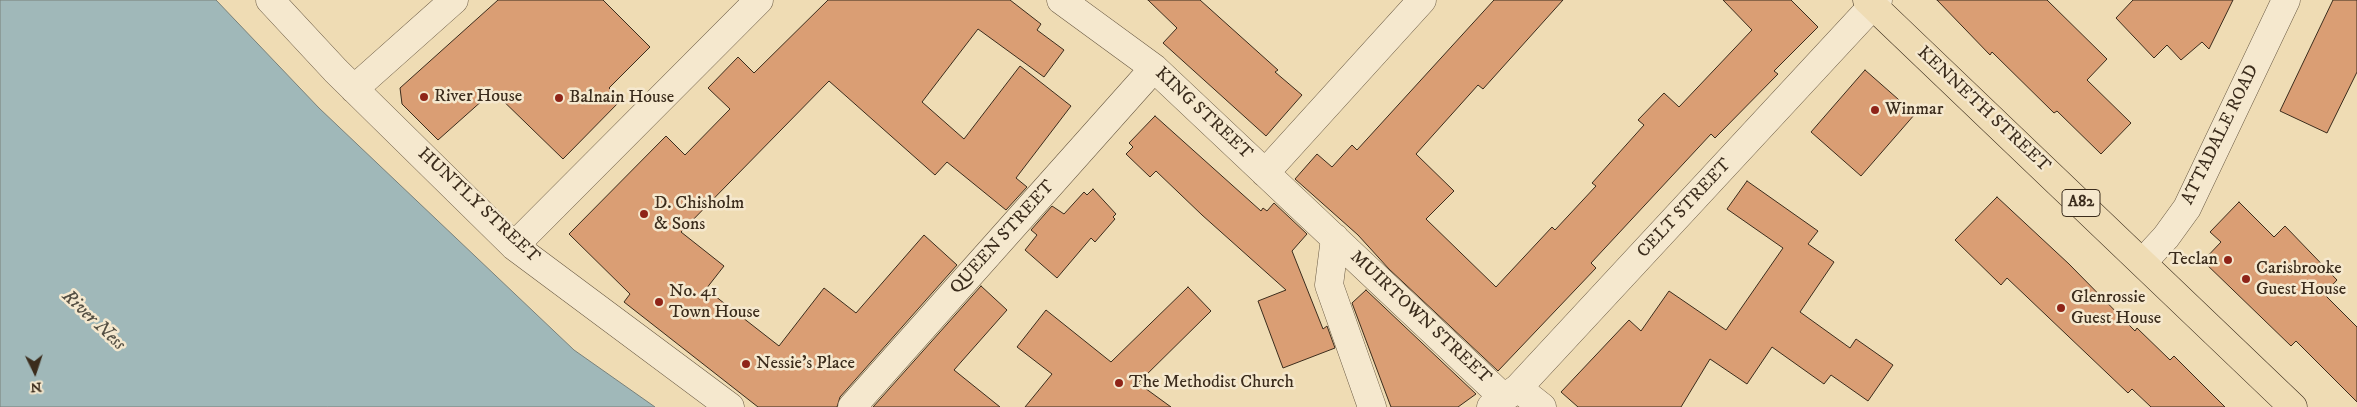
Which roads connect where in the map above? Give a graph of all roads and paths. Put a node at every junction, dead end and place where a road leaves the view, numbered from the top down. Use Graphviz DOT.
graph roads {
  1 [pos="270,0"];
  2 [pos="454,0"];
  3 [pos="759,0"];
  4 [pos="1062,0"];
  5 [pos="1422,0"];
  6 [pos="2286,0"];
  7 [pos="1872,2"];
  8 [pos="1154,68"];
  9 [pos="354,88"];
  10 [pos="1265,173"];
  11 [pos="1335,238"];
  12 [pos="514,246"];
  13 [pos="2143,262"];
  14 [pos="1504,398"];
  15 [pos="730,407"];
  16 [pos="852,407"];
  17 [pos="1372,407"];
  18 [pos="1542,407"];
  19 [pos="2293,407"];
  1 -- 9 [label="street, HUNTLY STREET"];
  2 -- 9 [label="street"];
  3 -- 12 [label="street"];
  4 -- 8 [label="street, KING STREET"];
  5 -- 10 [label="street"];
  6 -- 13 [label="street, ATTADALE ROAD"];
  7 -- 13 [label="highway, KENNETH STREET / A82"];
  7 -- 14 [label="street, CELT STREET"];
  8 -- 10 [label="street, KING STREET"];
  8 -- 16 [label="street, QUEEN STREET"];
  9 -- 12 [label="street, HUNTLY STREET"];
  10 -- 11 [label="street, KING STREET"];
  11 -- 14 [label="street, MUIRTOWN STREET"];
  11 -- 17 [label="street"];
  12 -- 15 [label="street, HUNTLY STREET"];
  13 -- 19 [label="highway, KENNETH STREET / A82"];
  14 -- 18 [label="street, MUIRTOWN STREET"];
}
